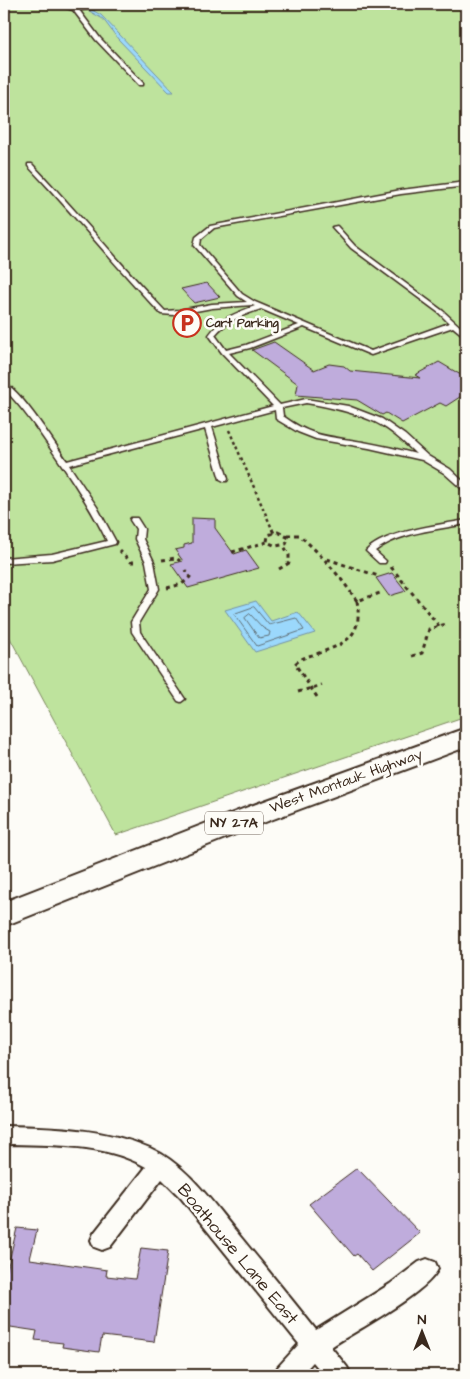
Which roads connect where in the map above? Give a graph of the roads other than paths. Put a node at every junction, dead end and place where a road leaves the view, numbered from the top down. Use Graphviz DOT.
graph roads {
  1 [pos="56,4"];
  2 [pos="107,4"];
  3 [pos="75,9"];
  4 [pos="141,84"];
  5 [pos="30,165"];
  6 [pos="466,184"];
  7 [pos="335,227"];
  8 [pos="257,305"];
  9 [pos="454,324"];
  10 [pos="304,325"];
  11 [pos="466,336"];
  12 [pos="224,352"];
  13 [pos="4,385"];
  14 [pos="278,407"];
  15 [pos="208,427"];
  16 [pos="402,437"];
  17 [pos="425,458"];
  18 [pos="65,464"];
  19 [pos="224,480"];
  20 [pos="466,488"];
  21 [pos="134,520"];
  22 [pos="466,522"];
  23 [pos="4,561"];
  24 [pos="382,561"];
  25 [pos="181,698"];
  26 [pos="466,737"];
  27 [pos="4,914"];
  28 [pos="4,1135"];
  29 [pos="160,1165"];
  30 [pos="102,1240"];
  31 [pos="428,1269"];
  32 [pos="314,1344"];
  33 [pos="286,1375"];
  34 [pos="339,1375"];
  1 -- 3 [label="lane"];
  2 -- 3 [label="lane"];
  3 -- 4 [label="lane"];
  5 -- 8 [label="lane"];
  6 -- 8 [label="lane"];
  7 -- 9 [label="lane"];
  8 -- 10 [label="lane"];
  8 -- 12 [label="lane"];
  9 -- 10 [label="lane"];
  9 -- 11 [label="lane"];
  10 -- 12 [label="lane"];
  12 -- 14 [label="lane"];
  13 -- 18 [label="lane"];
  14 -- 15 [label="lane"];
  14 -- 16 [label="lane"];
  14 -- 17 [label="lane"];
  15 -- 18 [label="lane"];
  15 -- 19 [label="lane"];
  16 -- 17 [label="lane"];
  17 -- 20 [label="lane"];
  18 -- 23 [label="lane"];
  21 -- 25 [label="lane"];
  22 -- 24 [label="lane"];
  26 -- 27 [label="main road, West Montauk Highway / NY 27A"];
  28 -- 29 [label="street, Boathouse Lane East"];
  29 -- 30 [label="street"];
  29 -- 32 [label="street, Boathouse Lane East"];
  31 -- 32 [label="street"];
  32 -- 33 [label="street"];
  32 -- 34 [label="street, Boathouse Lane East"];
}
